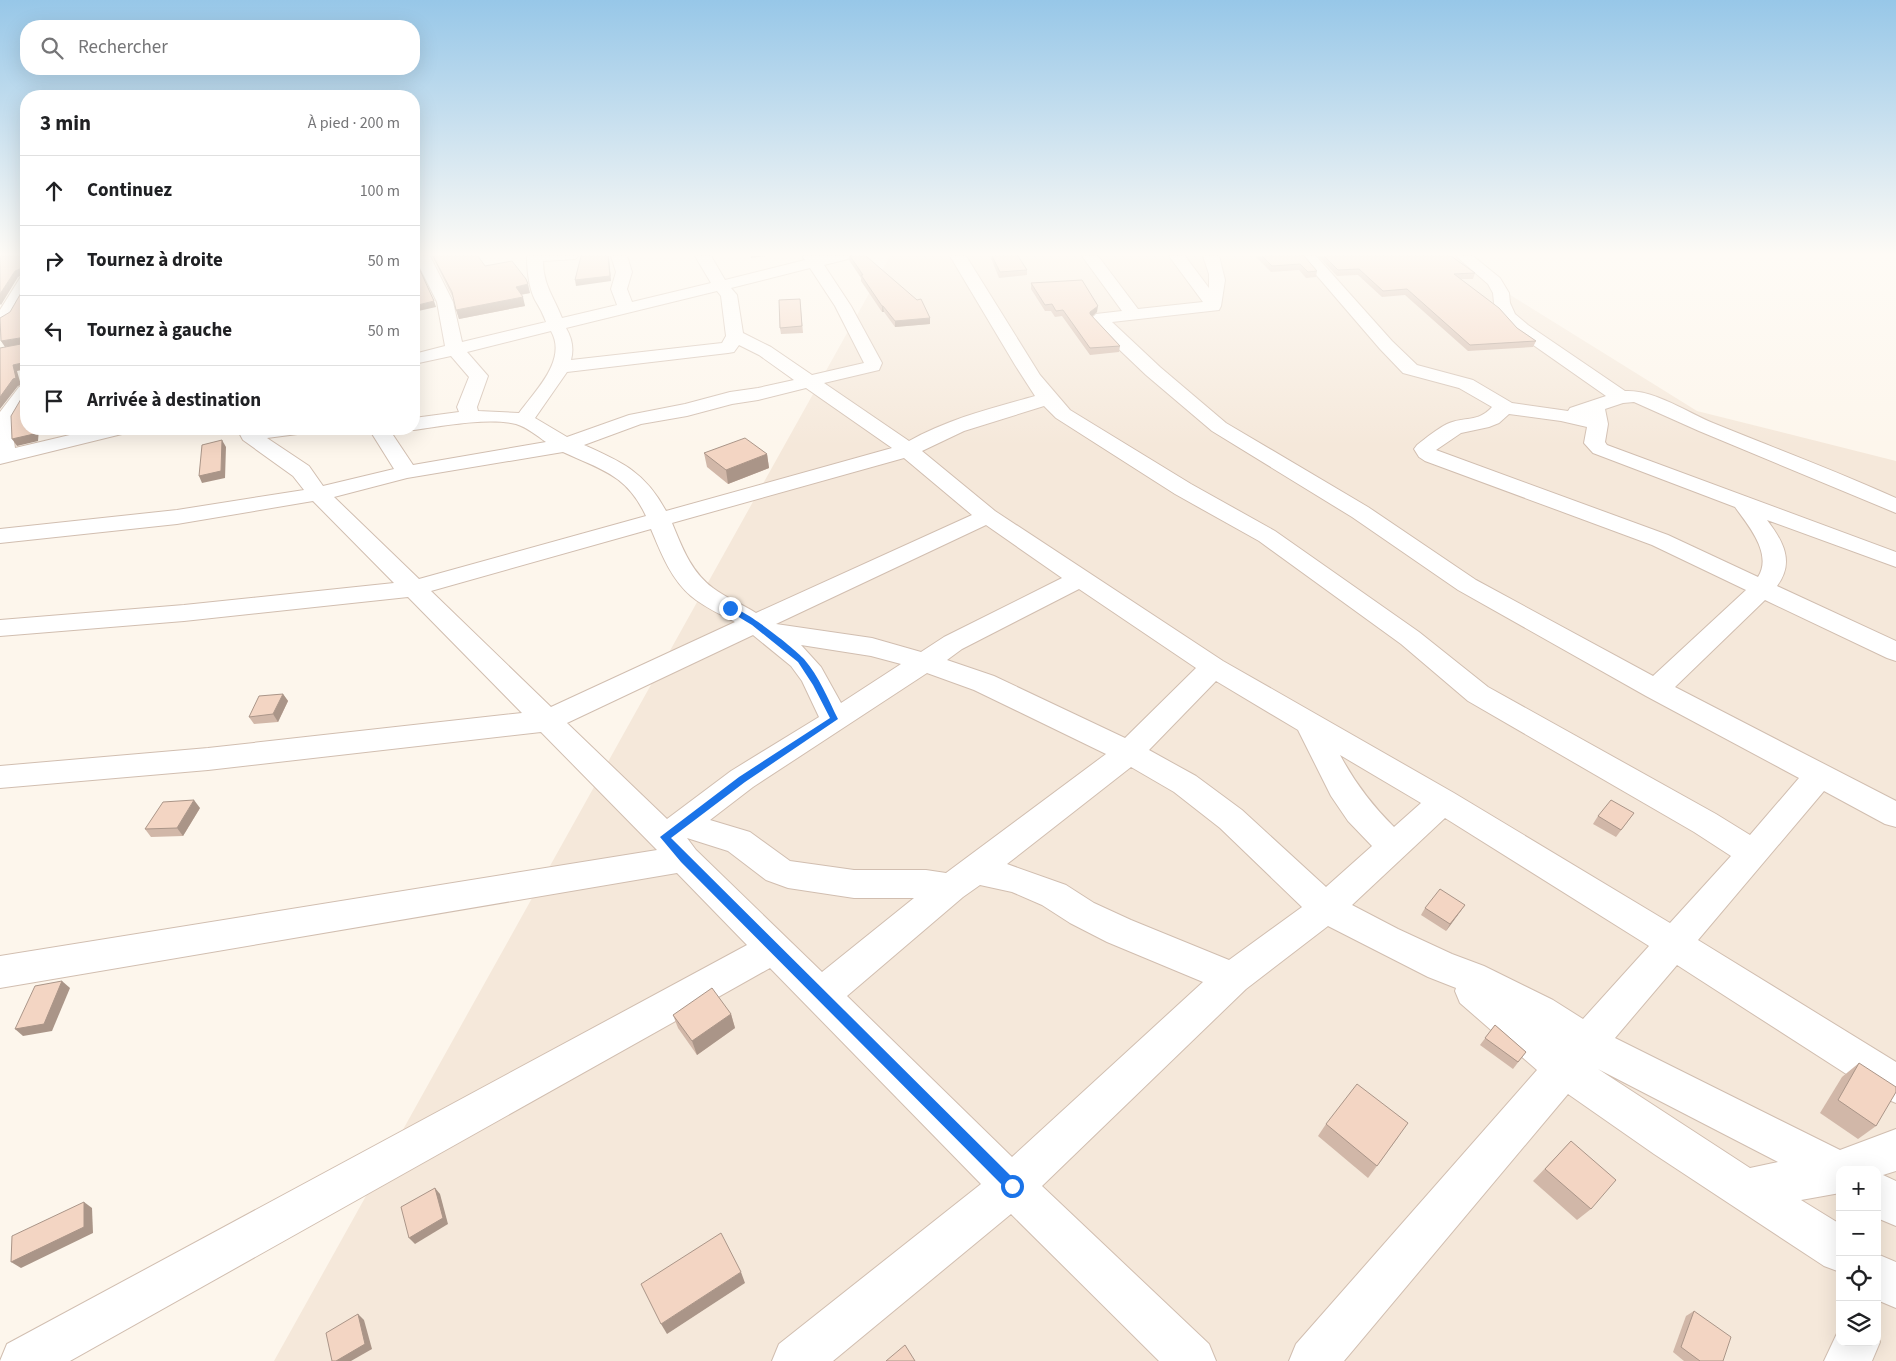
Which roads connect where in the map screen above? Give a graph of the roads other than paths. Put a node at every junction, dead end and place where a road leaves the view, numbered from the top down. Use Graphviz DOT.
graph roads {
  1 [pos="448,320"];
  2 [pos="554,320"];
  3 [pos="579,320"];
  4 [pos="733,320"];
  5 [pos="849,320"];
  6 [pos="998,320"];
  7 [pos="1100,320"];
  8 [pos="1364,320"];
  9 [pos="1512,320"];
  10 [pos="556,325"];
  11 [pos="735,336"];
  12 [pos="455,349"];
  13 [pos="420,358"];
  14 [pos="561,367"];
  15 [pos="808,381"];
  16 [pos="1621,397"];
  17 [pos="20,399"];
  18 [pos="1046,399"];
  19 [pos="1507,408"];
  20 [pos="1596,415"];
  21 [pos="471,418"];
  22 [pos="524,420"];
  23 [pos="420,423"];
  24 [pos="86,435"];
  25 [pos="252,435"];
  26 [pos="383,435"];
  27 [pos="566,445"];
  28 [pos="908,450"];
  29 [pos="3,457"];
  30 [pos="408,472"];
  31 [pos="318,494"];
  32 [pos="1743,503"];
  33 [pos="1896,506"];
  34 [pos="987,516"];
  35 [pos="660,519"];
  36 [pos="0,536"];
  37 [pos="1896,560"];
  38 [pos="1081,578"];
  39 [pos="412,589"];
  40 [pos="1762,589"];
  41 [pos="760,627"];
  42 [pos="0,628"];
  43 [pos="1896,652"];
  44 [pos="925,662"];
  45 [pos="1213,667"];
  46 [pos="1656,689"];
  47 [pos="834,719"];
  48 [pos="545,721"];
  49 [pos="1309,723"];
  50 [pos="1129,752"];
  51 [pos="1820,774"];
  52 [pos="0,777"];
  53 [pos="1443,801"];
  54 [pos="1896,815"];
  55 [pos="677,840"];
  56 [pos="1393,846"];
  57 [pos="1753,854"];
  58 [pos="964,878"];
  59 [pos="1326,908"];
  60 [pos="1673,943"];
  61 [pos="773,948"];
  62 [pos="0,972"];
  63 [pos="1233,978"];
  64 [pos="820,996"];
  65 [pos="1576,1056"];
  66 [pos="1896,1084"];
  67 [pos="1896,1150"];
  68 [pos="1853,1166"];
  69 [pos="1836,1169"];
  70 [pos="1836,1172"];
  71 [pos="1012,1186"];
  72 [pos="1748,1189"];
  73 [pos="1881,1196"];
  74 [pos="1896,1205"];
  75 [pos="1836,1247"];
  76 [pos="1855,1346"];
  77 [pos="24,1361"];
  78 [pos="796,1361"];
  79 [pos="1192,1361"];
  80 [pos="1314,1361"];
  81 [pos="1848,1361"];
  1 -- 12 [label="street"];
  2 -- 10 [label="street"];
  3 -- 10 [label="street"];
  4 -- 11 [label="street"];
  5 -- 15 [label="street"];
  6 -- 18 [label="street"];
  7 -- 46 [label="street"];
  8 -- 19 [label="street"];
  9 -- 16 [label="street"];
  10 -- 12 [label="street"];
  10 -- 14 [label="street"];
  11 -- 14 [label="street"];
  11 -- 15 [label="street"];
  12 -- 13 [label="street"];
  12 -- 21 [label="street"];
  14 -- 22 [label="street"];
  15 -- 27 [label="street"];
  15 -- 28 [label="street"];
  16 -- 20 [label="street"];
  16 -- 33 [label="street"];
  17 -- 29 [label="street"];
  18 -- 28 [label="street"];
  18 -- 57 [label="street"];
  19 -- 20 [label="street"];
  19 -- 40 [label="street"];
  20 -- 32 [label="street"];
  21 -- 22 [label="street"];
  21 -- 23 [label="street"];
  22 -- 27 [label="street"];
  24 -- 29 [label="street"];
  25 -- 31 [label="street"];
  26 -- 30 [label="street"];
  27 -- 30 [label="street"];
  27 -- 35 [label="street"];
  28 -- 34 [label="street"];
  28 -- 35 [label="street"];
  30 -- 31 [label="street"];
  31 -- 36 [label="street"];
  31 -- 39 [label="street"];
  32 -- 37 [label="street"];
  32 -- 40 [label="street"];
  34 -- 38 [label="street"];
  34 -- 41 [label="street"];
  35 -- 39 [label="street"];
  35 -- 41 [label="street"];
  38 -- 44 [label="street"];
  38 -- 45 [label="street"];
  39 -- 42 [label="street"];
  39 -- 48 [label="street"];
  40 -- 43 [label="street"];
  40 -- 46 [label="street"];
  41 -- 44 [label="street"];
  41 -- 47 [label="street"];
  41 -- 48 [label="street"];
  44 -- 47 [label="street"];
  44 -- 50 [label="street"];
  45 -- 49 [label="street"];
  45 -- 50 [label="street"];
  46 -- 51 [label="street"];
  47 -- 55 [label="street"];
  48 -- 52 [label="street"];
  48 -- 55 [label="street"];
  49 -- 53 [label="street"];
  49 -- 56 [label="street"];
  50 -- 58 [label="street"];
  50 -- 59 [label="street"];
  51 -- 54 [label="street"];
  51 -- 57 [label="street"];
  53 -- 56 [label="street"];
  53 -- 60 [label="street"];
  55 -- 58 [label="street"];
  55 -- 61 [label="street"];
  55 -- 62 [label="street"];
  56 -- 59 [label="street"];
  57 -- 60 [label="street"];
  58 -- 63 [label="street"];
  58 -- 64 [label="street"];
  59 -- 63 [label="street"];
  59 -- 65 [label="street"];
  60 -- 65 [label="street"];
  60 -- 66 [label="street"];
  61 -- 64 [label="street"];
  61 -- 77 [label="street"];
  63 -- 71 [label="street"];
  64 -- 71 [label="street"];
  65 -- 69 [label="street"];
  65 -- 72 [label="street"];
  65 -- 80 [label="street"];
  67 -- 68 [label="street"];
  70 -- 72 [label="street"];
  71 -- 78 [label="street"];
  71 -- 79 [label="street"];
  72 -- 75 [label="street"];
  73 -- 74 [label="street"];
  76 -- 81 [label="street"];
}
